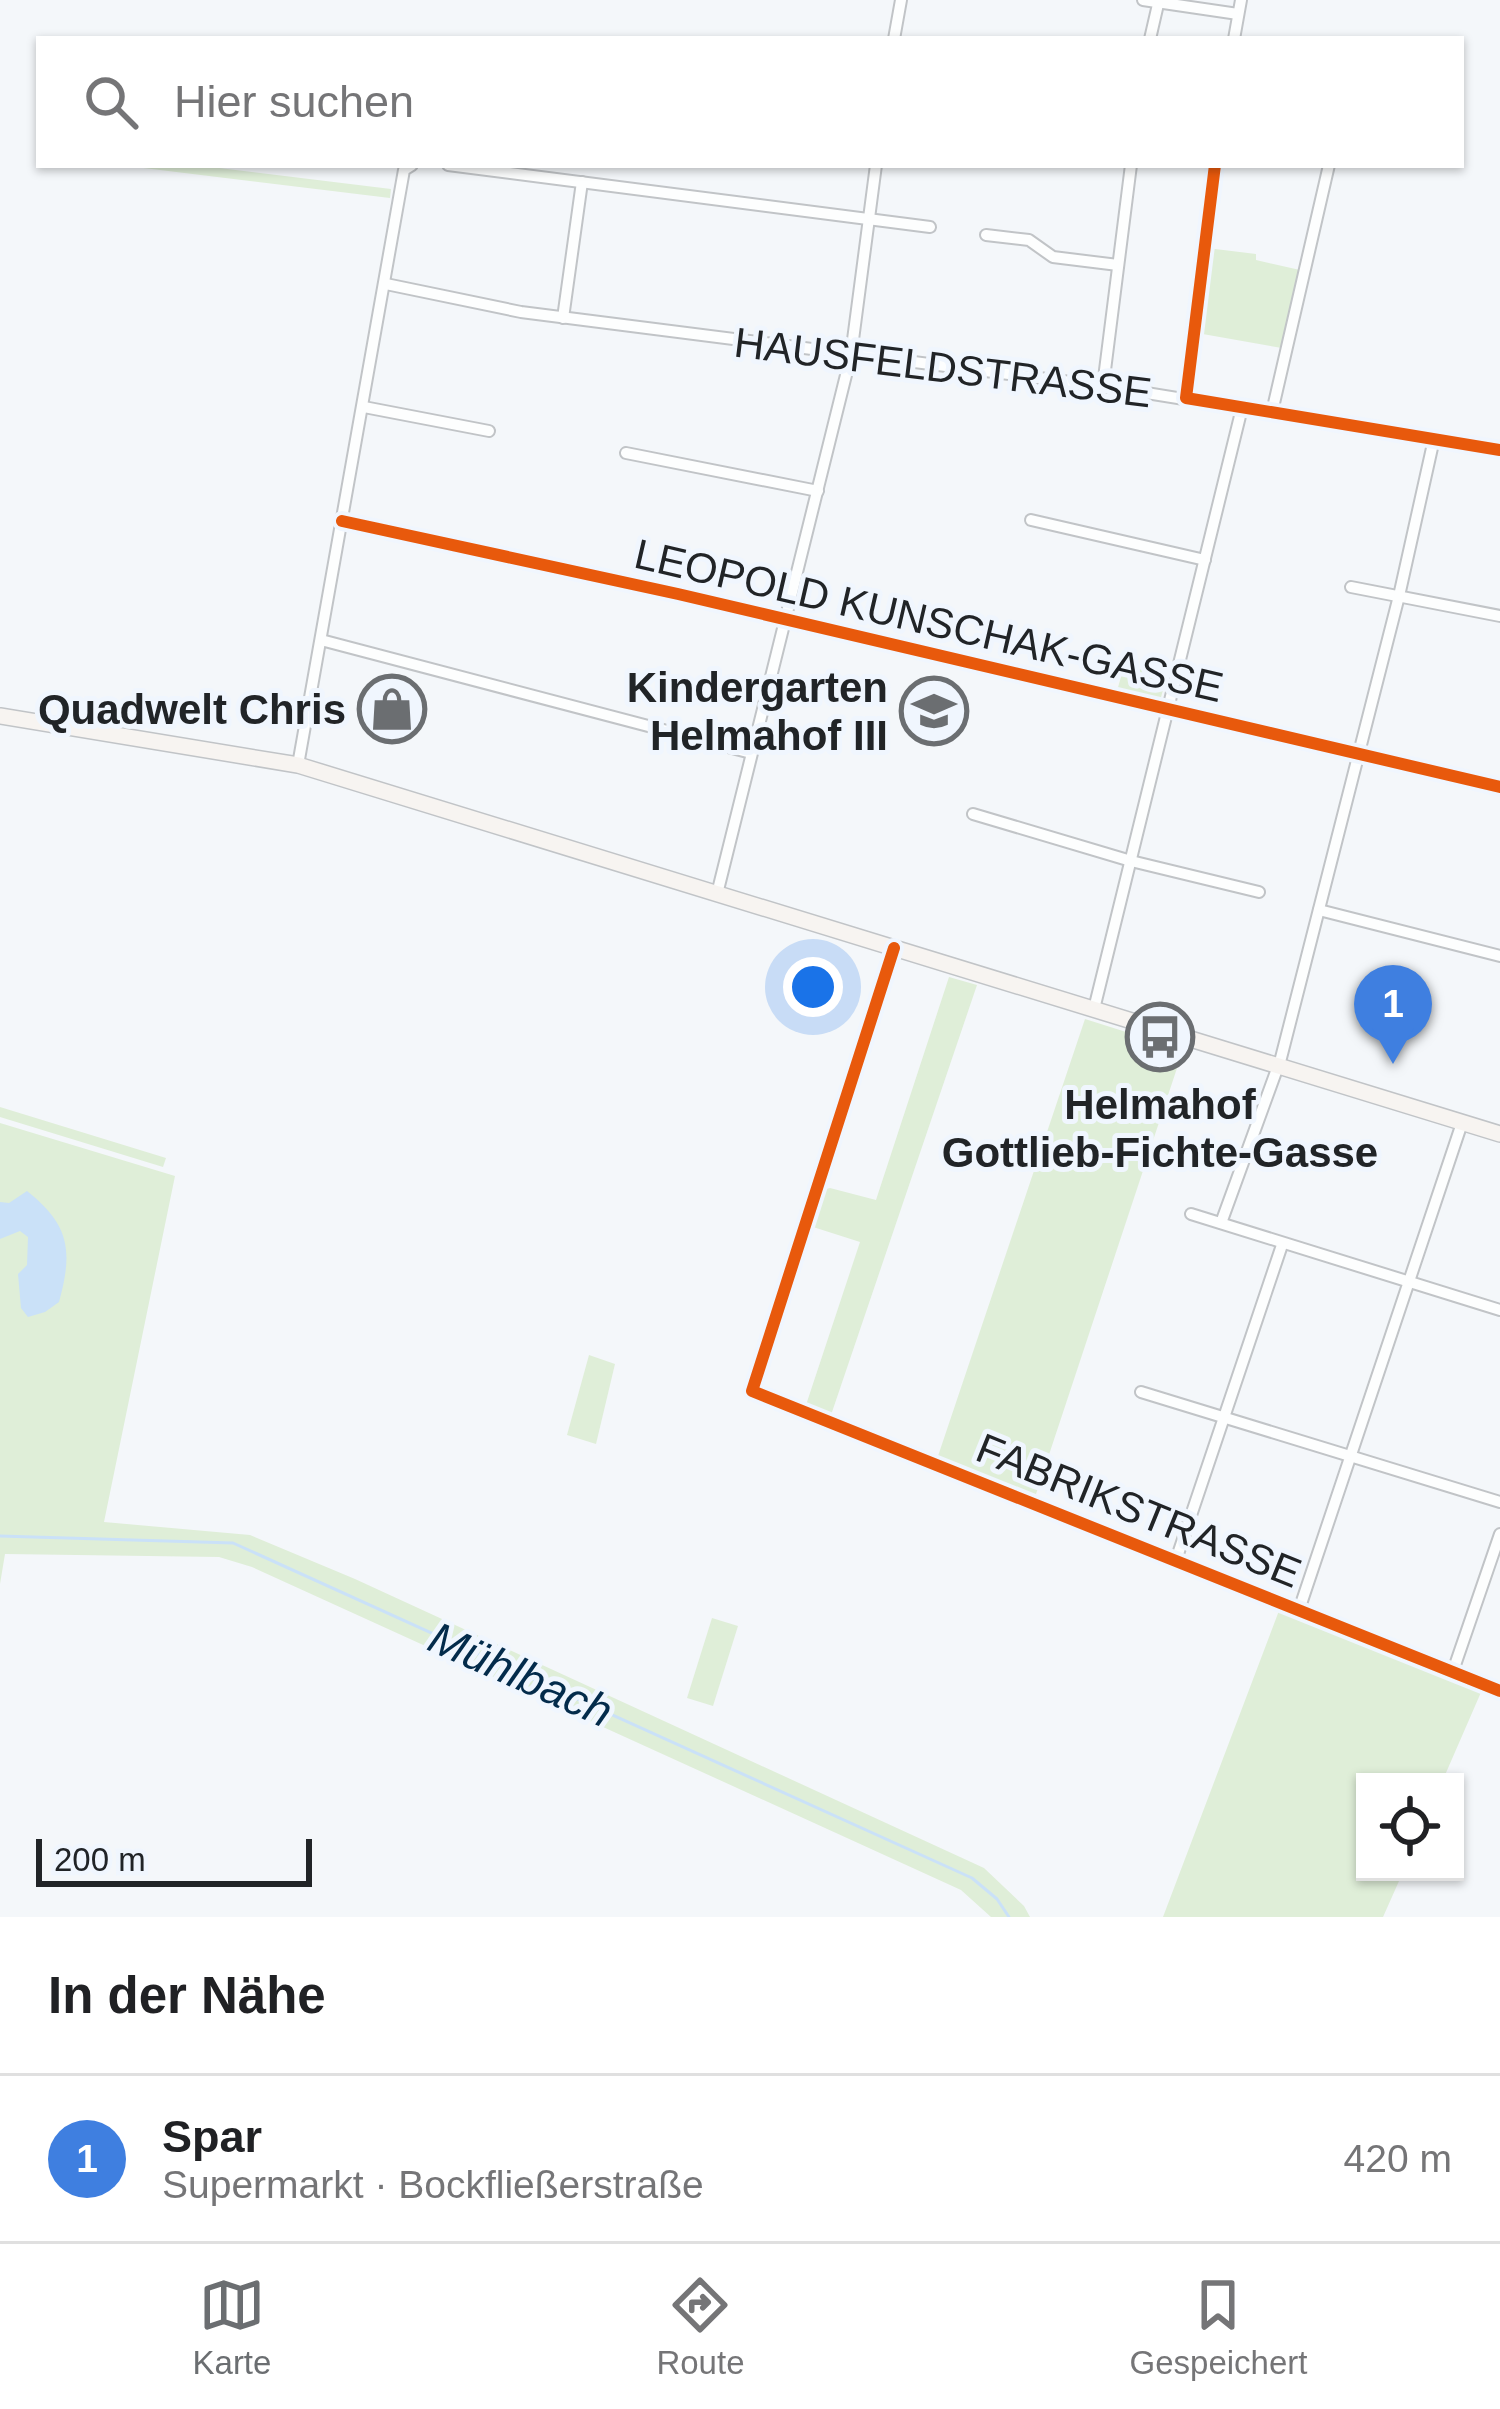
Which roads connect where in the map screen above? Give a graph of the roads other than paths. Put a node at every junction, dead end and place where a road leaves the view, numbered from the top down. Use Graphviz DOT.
graph roads {
  1 [pos="901,0"];
  2 [pos="1143,0"];
  3 [pos="1241,0"];
  4 [pos="1158,1"];
  5 [pos="1238,14"];
  6 [pos="895,36"];
  7 [pos="1151,36"];
  8 [pos="1234,36"];
  9 [pos="408,168"];
  10 [pos="472,168"];
  11 [pos="876,168"];
  12 [pos="1131,168"];
  13 [pos="1215,168"];
  14 [pos="1328,168"];
  15 [pos="582,182"];
  16 [pos="868,219"];
  17 [pos="930,227"];
  18 [pos="986,235"];
  19 [pos="1118,265"];
  20 [pos="386,284"];
  21 [pos="563,318"];
  22 [pos="851,355"];
  23 [pos="1103,386"];
  24 [pos="1186,398"];
  25 [pos="364,406"];
  26 [pos="1242,407"];
  27 [pos="1272,412"];
  28 [pos="489,431"];
  29 [pos="1434,439"];
  30 [pos="1500,450"];
  31 [pos="626,453"];
  32 [pos="818,491"];
  33 [pos="1031,520"];
  34 [pos="342,521"];
  35 [pos="1205,560"];
  36 [pos="1351,587"];
  37 [pos="1399,596"];
  38 [pos="1500,616"];
  39 [pos="786,620"];
  40 [pos="321,640"];
  41 [pos="1168,710"];
  42 [pos="0,716"];
  43 [pos="752,753"];
  44 [pos="1356,755"];
  45 [pos="298,765"];
  46 [pos="1500,787"];
  47 [pos="973,814"];
  48 [pos="1131,861"];
  49 [pos="1259,892"];
  50 [pos="717,894"];
  51 [pos="1319,910"];
  52 [pos="894,948"];
  53 [pos="1500,956"];
  54 [pos="1094,1009"];
  55 [pos="1277,1065"];
  56 [pos="1462,1123"];
  57 [pos="1500,1134"];
  58 [pos="1191,1214"];
  59 [pos="1221,1223"];
  60 [pos="1282,1245"];
  61 [pos="1408,1282"];
  62 [pos="1500,1310"];
  63 [pos="1141,1392"];
  64 [pos="1223,1416"];
  65 [pos="1350,1456"];
  66 [pos="1500,1502"];
  67 [pos="1500,1534"];
  68 [pos="1176,1560"];
  69 [pos="1299,1610"];
  70 [pos="1454,1671"];
  71 [pos="1500,1691"];
  1 -- 6 [label="street"];
  2 -- 4 [label="street"];
  3 -- 5 [label="street"];
  4 -- 5 [label="street"];
  4 -- 7 [label="street"];
  5 -- 8 [label="street"];
  9 -- 20 [label="street"];
  10 -- 15 [label="street"];
  11 -- 16 [label="street"];
  12 -- 19 [label="street"];
  13 -- 24 [label="street"];
  14 -- 27 [label="street"];
  15 -- 16 [label="street"];
  15 -- 21 [label="street"];
  16 -- 17 [label="street"];
  16 -- 22 [label="street"];
  18 -- 19 [label="street"];
  19 -- 23 [label="street"];
  20 -- 21 [label="street, HAUSFELDSTRASSE"];
  20 -- 25 [label="street"];
  21 -- 22 [label="street, HAUSFELDSTRASSE"];
  22 -- 23 [label="street, HAUSFELDSTRASSE"];
  22 -- 32 [label="street"];
  23 -- 24 [label="street, HAUSFELDSTRASSE"];
  24 -- 26 [label="street, HAUSFELDSTRASSE"];
  25 -- 28 [label="street"];
  25 -- 34 [label="street"];
  26 -- 27 [label="street, HAUSFELDSTRASSE"];
  26 -- 35 [label="street"];
  27 -- 29 [label="street, HAUSFELDSTRASSE"];
  29 -- 30 [label="street, HAUSFELDSTRASSE"];
  29 -- 37 [label="street"];
  31 -- 32 [label="street"];
  32 -- 39 [label="street"];
  33 -- 35 [label="street"];
  34 -- 39 [label="street, LEOPOLD KUNSCHAK-GASSE"];
  34 -- 40 [label="street"];
  35 -- 41 [label="street"];
  36 -- 37 [label="street"];
  37 -- 38 [label="street"];
  37 -- 44 [label="street"];
  39 -- 41 [label="street, LEOPOLD KUNSCHAK-GASSE"];
  39 -- 43 [label="street"];
  40 -- 43 [label="street"];
  40 -- 45 [label="street"];
  41 -- 44 [label="street, LEOPOLD KUNSCHAK-GASSE"];
  41 -- 48 [label="street"];
  42 -- 45 [label="main road"];
  43 -- 50 [label="street"];
  44 -- 46 [label="street, LEOPOLD KUNSCHAK-GASSE"];
  44 -- 51 [label="street"];
  45 -- 50 [label="main road"];
  47 -- 48 [label="street"];
  48 -- 49 [label="street"];
  48 -- 54 [label="street"];
  50 -- 52 [label="main road"];
  51 -- 53 [label="street"];
  51 -- 55 [label="street"];
  52 -- 54 [label="main road"];
  52 -- 68 [label="street, FABRIKSTRASSE"];
  54 -- 55 [label="main road"];
  55 -- 56 [label="main road"];
  55 -- 59 [label="street"];
  56 -- 57 [label="main road"];
  56 -- 61 [label="street"];
  58 -- 59 [label="street"];
  59 -- 60 [label="street"];
  60 -- 61 [label="street"];
  60 -- 64 [label="street"];
  61 -- 62 [label="street"];
  61 -- 65 [label="street"];
  63 -- 64 [label="street"];
  64 -- 65 [label="street"];
  64 -- 68 [label="street"];
  65 -- 66 [label="street"];
  65 -- 69 [label="street"];
  67 -- 70 [label="street"];
  68 -- 69 [label="street, FABRIKSTRASSE"];
  69 -- 70 [label="street, FABRIKSTRASSE"];
  70 -- 71 [label="street, FABRIKSTRASSE"];
}
